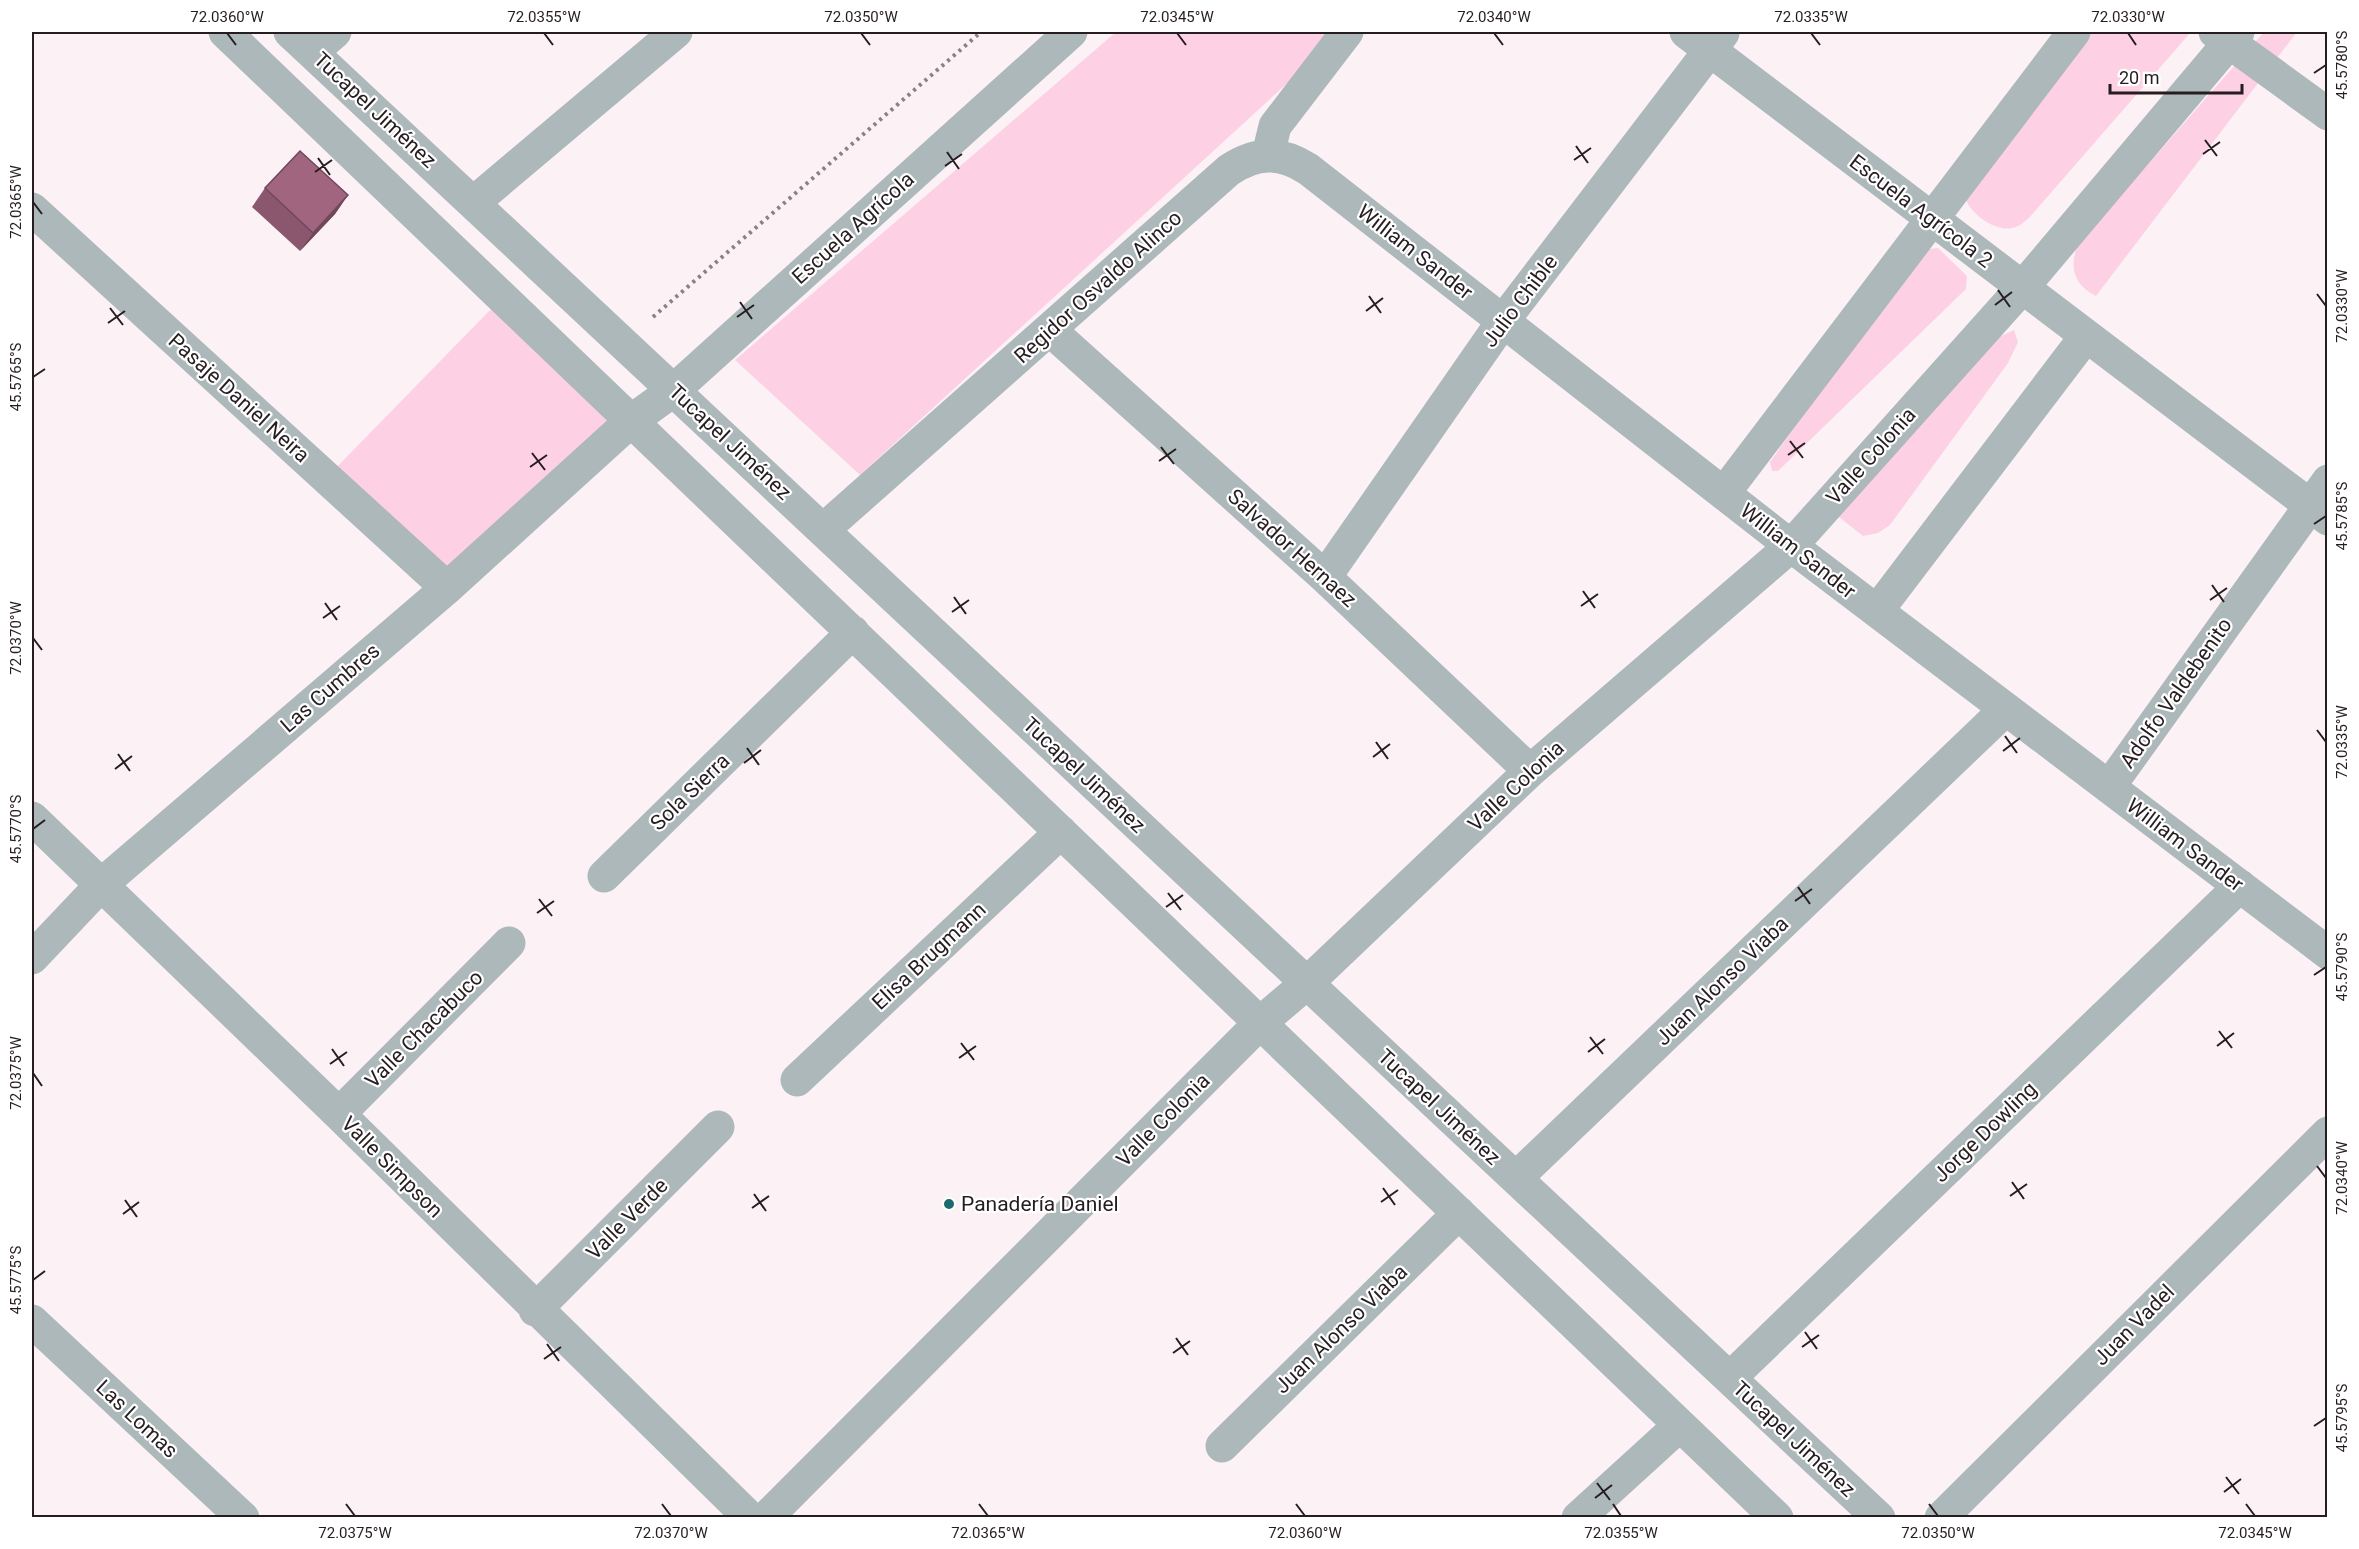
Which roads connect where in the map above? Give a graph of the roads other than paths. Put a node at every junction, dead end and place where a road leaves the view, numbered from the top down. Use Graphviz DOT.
graph roads {
  1 [pos="225,32"];
  2 [pos="676,32"];
  3 [pos="1071,32"];
  4 [pos="1347,32"];
  5 [pos="2074,32"];
  6 [pos="2228,35"];
  7 [pos="312,38"];
  8 [pos="1707,38"];
  9 [pos="2328,114"];
  10 [pos="1268,155"];
  11 [pos="473,203"];
  12 [pos="32,209"];
  13 [pos="1932,219"];
  14 [pos="2022,288"];
  15 [pos="1503,321"];
  16 [pos="1050,330"];
  17 [pos="2086,336"];
  18 [pos="674,390"];
  19 [pos="631,421"];
  20 [pos="1724,493"];
  21 [pos="2321,502"];
  22 [pos="824,530"];
  23 [pos="1791,546"];
  24 [pos="1325,577"];
  25 [pos="447,588"];
  26 [pos="1877,611"];
  27 [pos="853,632"];
  28 [pos="2006,708"];
  29 [pos="1530,771"];
  30 [pos="2109,788"];
  31 [pos="32,818"];
  32 [pos="1061,832"];
  33 [pos="604,876"];
  34 [pos="102,884"];
  35 [pos="2240,886"];
  36 [pos="509,943"];
  37 [pos="2328,953"];
  38 [pos="32,958"];
  39 [pos="1307,983"];
  40 [pos="1260,1023"];
  41 [pos="797,1080"];
  42 [pos="339,1114"];
  43 [pos="718,1128"];
  44 [pos="2328,1133"];
  45 [pos="1516,1178"];
  46 [pos="1459,1213"];
  47 [pos="535,1310"];
  48 [pos="32,1321"];
  49 [pos="1730,1378"];
  50 [pos="1680,1425"];
  51 [pos="1222,1446"];
  52 [pos="243,1518"];
  53 [pos="750,1518"];
  54 [pos="766,1518"];
  55 [pos="1578,1518"];
  56 [pos="1777,1518"];
  57 [pos="1879,1518"];
  58 [pos="1941,1518"];
  1 -- 19 [label="street"];
  2 -- 11 [label="street"];
  3 -- 18 [label="street, Escuela Agrícola"];
  4 -- 10 [label="street"];
  5 -- 13 [label="street"];
  6 -- 9 [label="street"];
  6 -- 14 [label="street, Valle Colonia"];
  7 -- 11 [label="street, Tucapel Jiménez"];
  8 -- 13 [label="street, Escuela Agrícola 2"];
  8 -- 15 [label="street, Julio Chible"];
  10 -- 15 [label="street, William Sander"];
  10 -- 16 [label="street, Regidor Osvaldo Alinco"];
  11 -- 18 [label="street, Tucapel Jiménez"];
  12 -- 25 [label="street, Pasaje Daniel Neira"];
  13 -- 14 [label="street, Escuela Agrícola 2"];
  13 -- 20 [label="street"];
  14 -- 17 [label="street, Escuela Agrícola 2"];
  14 -- 23 [label="street, Valle Colonia"];
  15 -- 20 [label="street, William Sander"];
  15 -- 24 [label="street, Julio Chible"];
  16 -- 22 [label="street, Regidor Osvaldo Alinco"];
  16 -- 24 [label="street, Salvador Hernaez"];
  17 -- 21 [label="street, Escuela Agrícola 2"];
  17 -- 26 [label="street"];
  18 -- 19 [label="street, Escuela Agrícola"];
  18 -- 22 [label="street, Tucapel Jiménez"];
  19 -- 25 [label="street, Las Cumbres"];
  19 -- 27 [label="street"];
  20 -- 23 [label="street, William Sander"];
  21 -- 30 [label="street, Adolfo Valdebenito"];
  22 -- 39 [label="street, Tucapel Jiménez"];
  23 -- 26 [label="street, William Sander"];
  23 -- 29 [label="street, Valle Colonia"];
  24 -- 29 [label="street, Salvador Hernaez"];
  25 -- 34 [label="street, Las Cumbres"];
  26 -- 28 [label="street, William Sander"];
  27 -- 32 [label="street"];
  27 -- 33 [label="street, Sola Sierra"];
  28 -- 30 [label="street, William Sander"];
  28 -- 45 [label="street, Juan Alonso Viaba"];
  29 -- 39 [label="street, Valle Colonia"];
  30 -- 35 [label="street, William Sander"];
  31 -- 34 [label="street, Valle Simpson"];
  32 -- 40 [label="street"];
  32 -- 41 [label="street, Elisa Brugmann"];
  34 -- 38 [label="street, Las Cumbres"];
  34 -- 42 [label="street, Valle Simpson"];
  35 -- 37 [label="street, William Sander"];
  35 -- 49 [label="street, Jorge Dowling"];
  36 -- 42 [label="street, Valle Chacabuco"];
  39 -- 40 [label="street, Valle Colonia"];
  39 -- 45 [label="street, Tucapel Jiménez"];
  40 -- 46 [label="street"];
  40 -- 54 [label="street, Valle Colonia"];
  42 -- 47 [label="street, Valle Simpson"];
  43 -- 47 [label="street, Valle Verde"];
  44 -- 58 [label="street, Juan Vadel"];
  45 -- 49 [label="street, Tucapel Jiménez"];
  46 -- 50 [label="street"];
  46 -- 51 [label="street, Juan Alonso Viaba"];
  47 -- 53 [label="street, Valle Simpson"];
  48 -- 52 [label="street, Las Lomas"];
  49 -- 57 [label="street, Tucapel Jiménez"];
  50 -- 55 [label="street"];
  50 -- 56 [label="street"];
}
